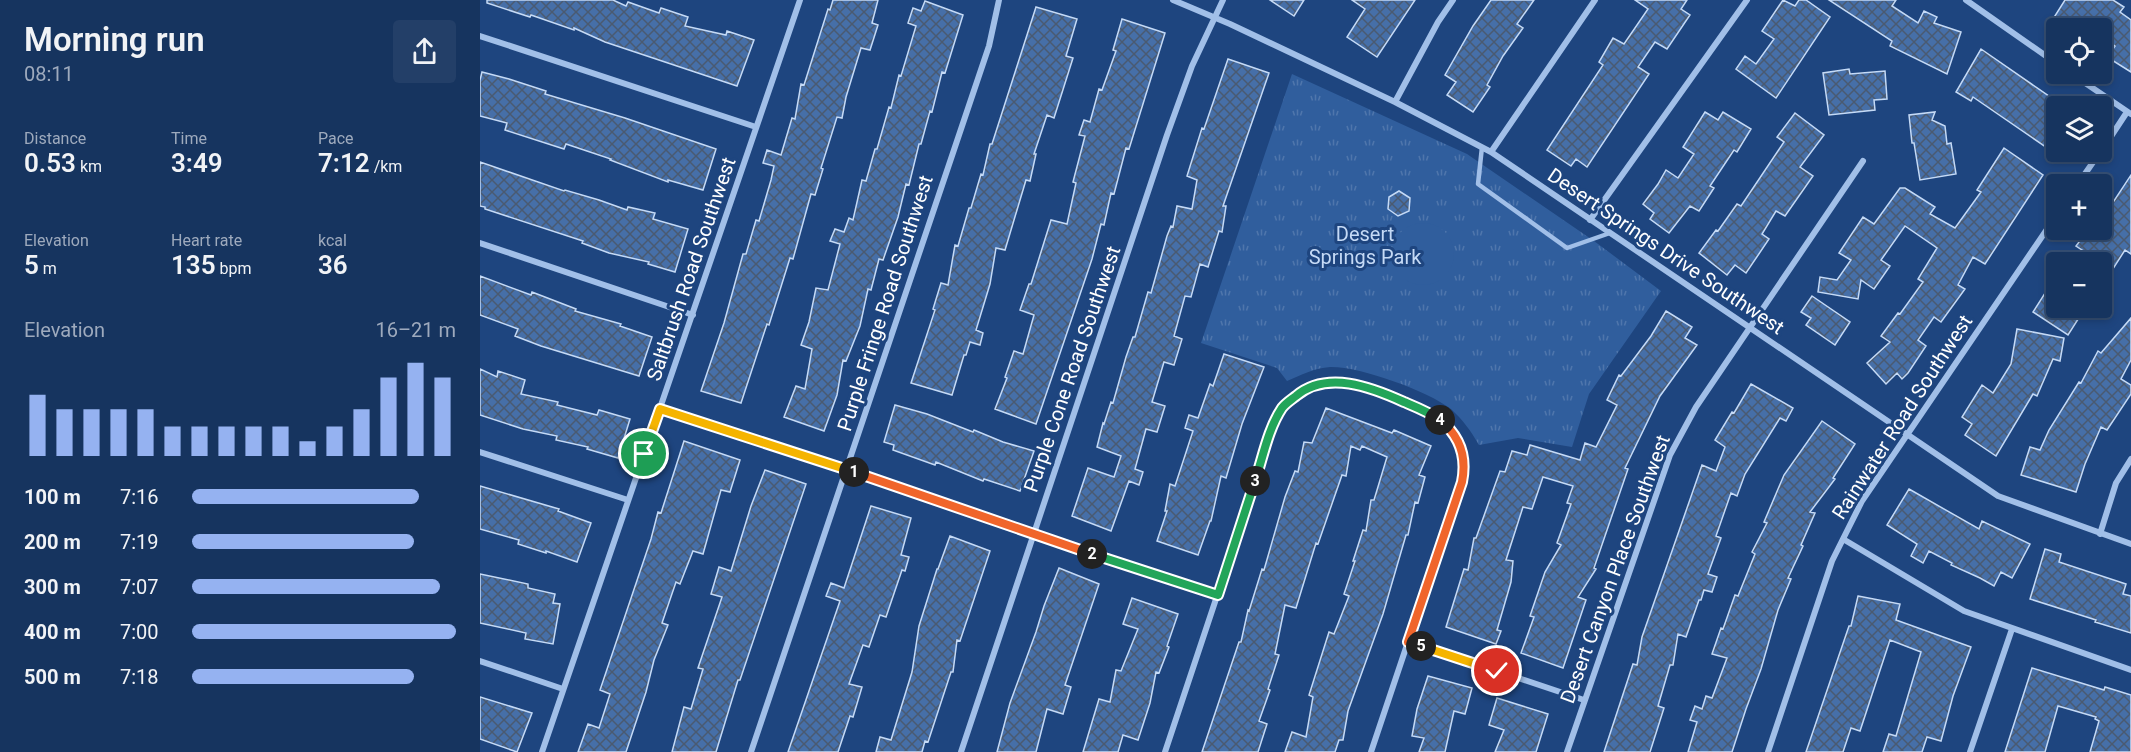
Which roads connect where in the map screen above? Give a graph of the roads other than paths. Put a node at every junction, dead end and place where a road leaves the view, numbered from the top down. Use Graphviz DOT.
graph roads {
  1 [pos="800,0"];
  2 [pos="999,0"];
  3 [pos="1173,0"];
  4 [pos="1222,0"];
  5 [pos="1453,0"];
  6 [pos="1595,0"];
  7 [pos="1747,0"];
  8 [pos="1966,0"];
  9 [pos="1214,18"];
  10 [pos="480,36"];
  11 [pos="2046,56"];
  12 [pos="2087,84"];
  13 [pos="1395,102"];
  14 [pos="2129,113"];
  15 [pos="756,128"];
  16 [pos="2112,136"];
  17 [pos="1482,147"];
  18 [pos="1491,152"];
  19 [pos="1863,161"];
  20 [pos="1590,220"];
  21 [pos="2046,231"];
  22 [pos="1610,233"];
  23 [pos="480,243"];
  24 [pos="693,315"];
  25 [pos="1751,327"];
  26 [pos="660,409"];
  27 [pos="1907,435"];
  28 [pos="480,452"];
  29 [pos="2131,459"];
  30 [pos="848,469"];
  31 [pos="628,500"];
  32 [pos="2100,534"];
  33 [pos="1034,535"];
  34 [pos="1843,539"];
  35 [pos="2131,544"];
  36 [pos="1218,595"];
  37 [pos="2012,629"];
  38 [pos="1408,642"];
  39 [pos="480,661"];
  40 [pos="2131,670"];
  41 [pos="563,689"];
  42 [pos="1584,700"];
  43 [pos="542,752"];
  44 [pos="751,752"];
  45 [pos="961,752"];
  46 [pos="1165,752"];
  47 [pos="1371,752"];
  48 [pos="1567,752"];
  49 [pos="1768,752"];
  50 [pos="1970,752"];
  1 -- 15 [label="street, Saltbrush Road Southwest"];
  2 -- 30 [label="street, Purple Fringe Road Southwest"];
  3 -- 9 [label="street, Desert Springs Drive Southwest"];
  4 -- 9 [label="street, Purple Cone Road Southwest"];
  5 -- 13 [label="street"];
  6 -- 18 [label="street"];
  7 -- 20 [label="street"];
  8 -- 11 [label="street"];
  9 -- 13 [label="street, Desert Springs Drive Southwest"];
  9 -- 33 [label="street, Purple Cone Road Southwest"];
  10 -- 15 [label="street"];
  12 -- 14 [label="street"];
  13 -- 17 [label="street, Desert Springs Drive Southwest"];
  14 -- 16 [label="street"];
  15 -- 24 [label="street, Saltbrush Road Southwest"];
  17 -- 18 [label="street, Desert Springs Drive Southwest"];
  17 -- 22 [label="lane"];
  18 -- 20 [label="street, Desert Springs Drive Southwest"];
  19 -- 25 [label="street, Desert Canyon Place Southwest"];
  20 -- 22 [label="street, Desert Springs Drive Southwest"];
  21 -- 27 [label="street, Rainwater Road Southwest"];
  22 -- 25 [label="street, Desert Springs Drive Southwest"];
  23 -- 24 [label="street"];
  24 -- 26 [label="street, Saltbrush Road Southwest"];
  25 -- 27 [label="street, Desert Springs Drive Southwest"];
  25 -- 42 [label="street, Desert Canyon Place Southwest"];
  26 -- 30 [label="street"];
  26 -- 31 [label="street, Saltbrush Road Southwest"];
  27 -- 32 [label="street, Desert Springs Drive Southwest"];
  27 -- 34 [label="street, Rainwater Road Southwest"];
  28 -- 31 [label="street"];
  29 -- 32 [label="street"];
  30 -- 33 [label="street"];
  30 -- 44 [label="street, Purple Fringe Road Southwest"];
  31 -- 41 [label="street, Saltbrush Road Southwest"];
  32 -- 35 [label="street, Desert Springs Drive Southwest"];
  33 -- 36 [label="street"];
  33 -- 45 [label="street, Purple Cone Road Southwest"];
  34 -- 37 [label="street"];
  34 -- 49 [label="street, Rainwater Road Southwest"];
  36 -- 38 [label="street"];
  36 -- 46 [label="street"];
  37 -- 40 [label="street"];
  37 -- 50 [label="street"];
  38 -- 42 [label="street"];
  38 -- 47 [label="street"];
  39 -- 41 [label="street"];
  41 -- 43 [label="street, Saltbrush Road Southwest"];
  42 -- 48 [label="street, Desert Canyon Place Southwest"];
}
